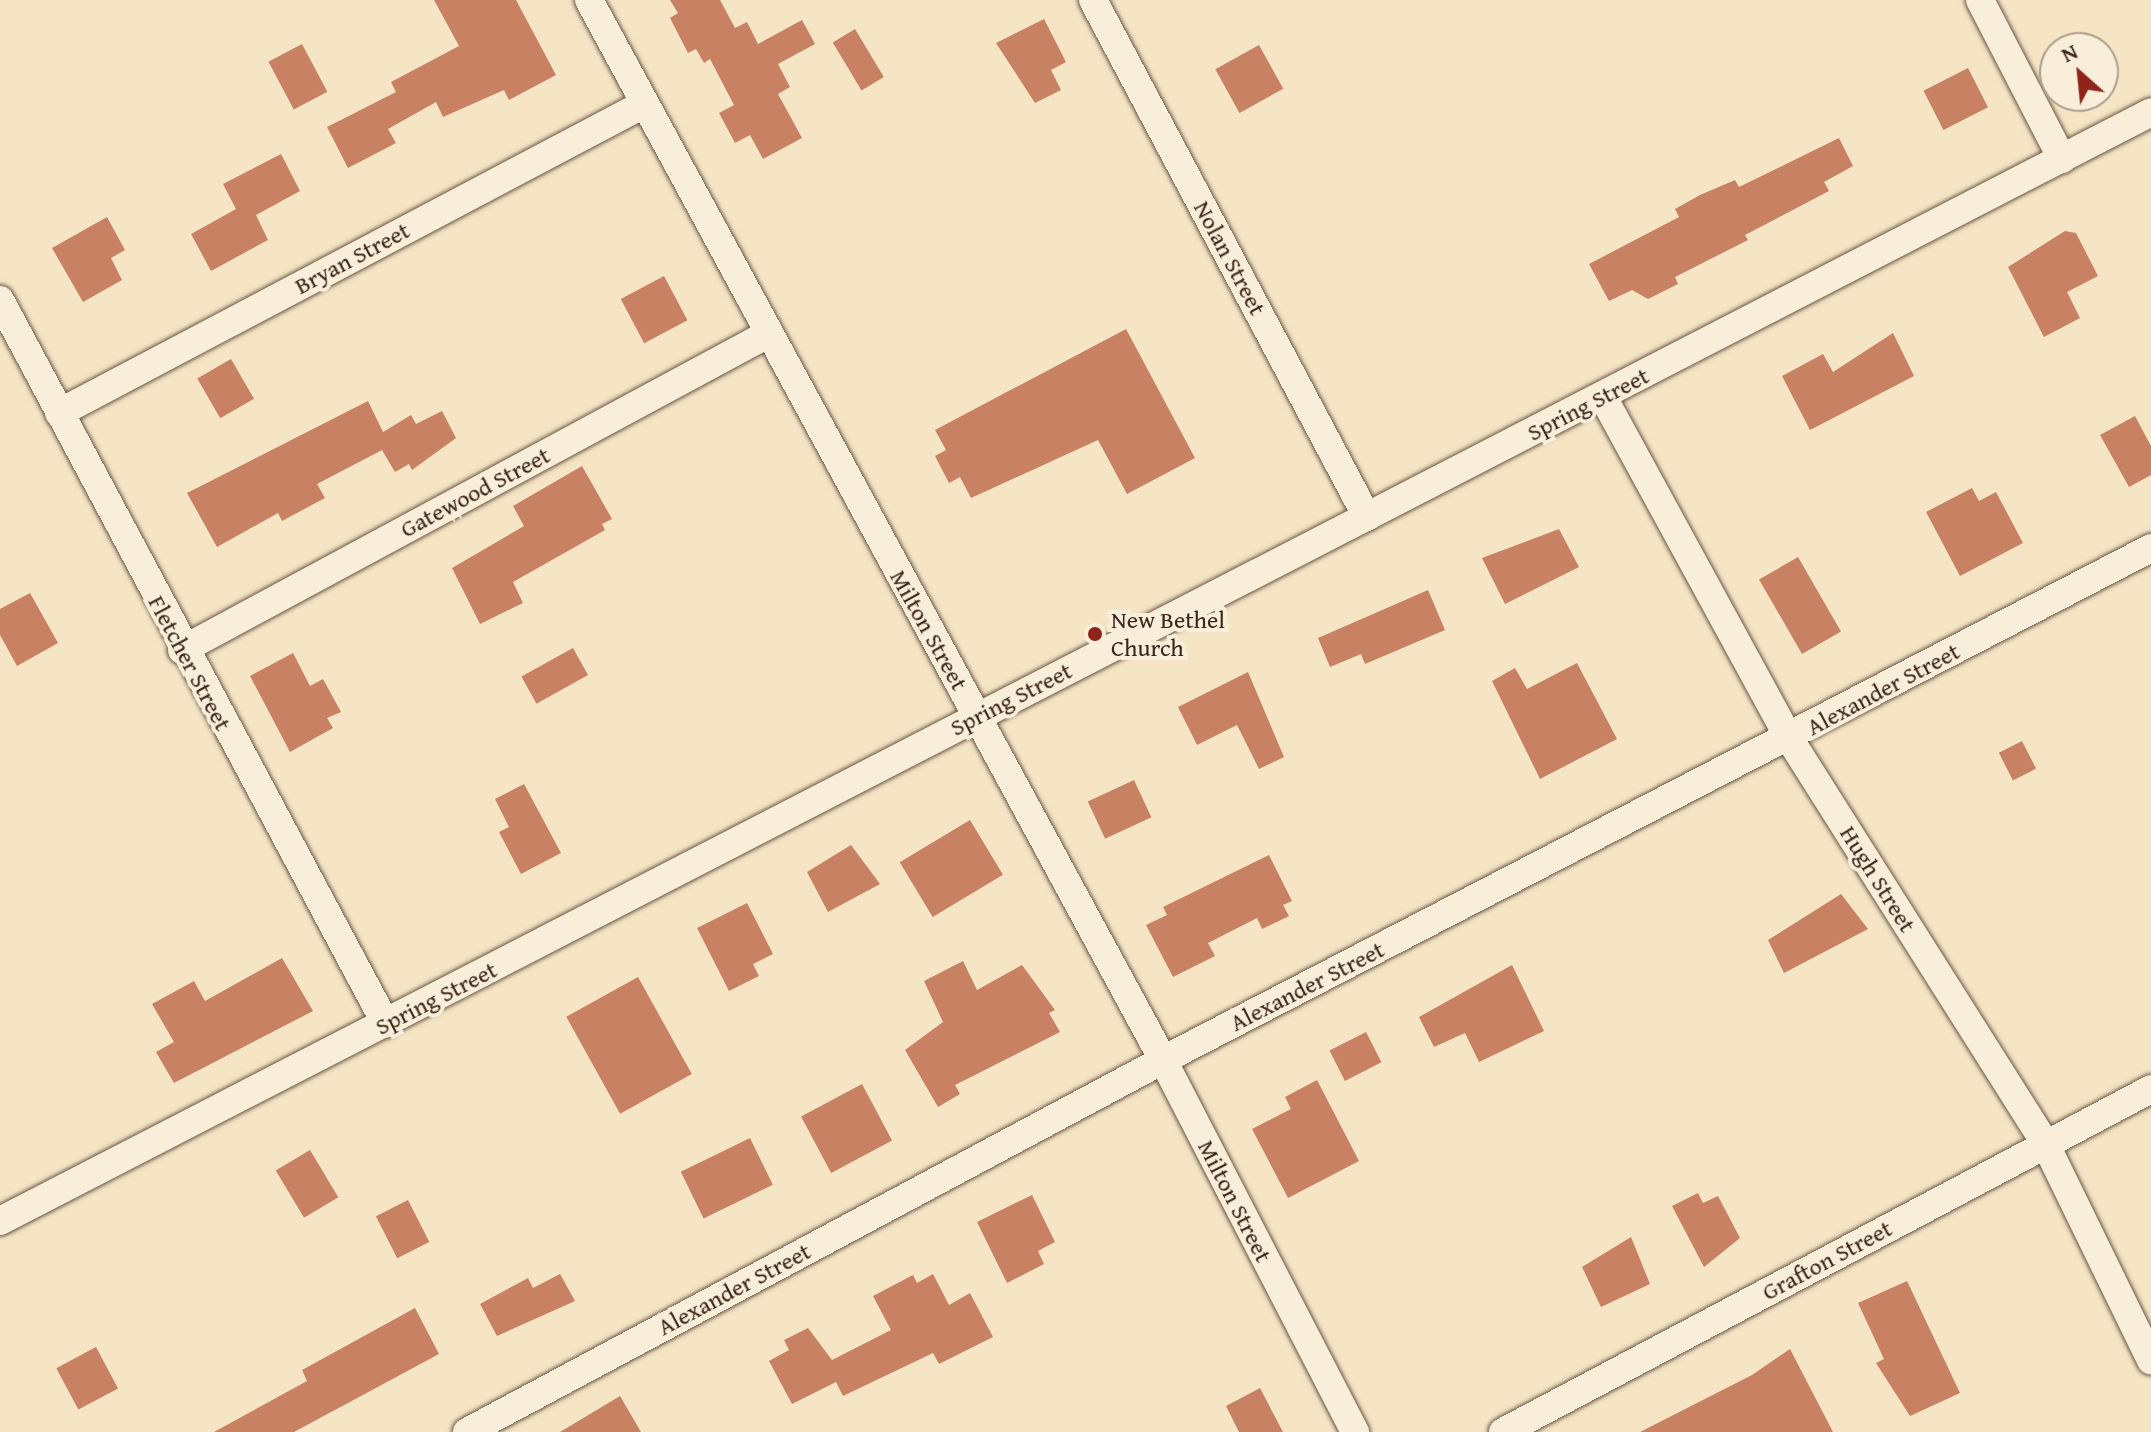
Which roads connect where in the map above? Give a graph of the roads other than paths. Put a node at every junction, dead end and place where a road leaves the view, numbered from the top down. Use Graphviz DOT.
graph roads {
  1 [pos="589,0"];
  2 [pos="1093,0"];
  3 [pos="1980,0"];
  4 [pos="644,104"];
  5 [pos="2151,112"];
  6 [pos="2062,159"];
  7 [pos="0,300"];
  8 [pos="768,334"];
  9 [pos="1603,397"];
  10 [pos="59,413"];
  11 [pos="1367,517"];
  12 [pos="2151,548"];
  13 [pos="182,650"];
  14 [pos="976,717"];
  15 [pos="1789,738"];
  16 [pos="386,1024"];
  17 [pos="1163,1060"];
  18 [pos="2151,1089"];
  19 [pos="2045,1143"];
  20 [pos="0,1221"];
  21 [pos="2151,1360"];
  22 [pos="467,1432"];
  23 [pos="1355,1432"];
  24 [pos="1503,1432"];
  1 -- 4 [label="street, Milton Street"];
  2 -- 11 [label="street, Nolan Street"];
  3 -- 6 [label="street"];
  4 -- 8 [label="street, Milton Street"];
  4 -- 10 [label="street, Bryan Street"];
  5 -- 6 [label="street, Spring Street"];
  6 -- 9 [label="street, Spring Street"];
  7 -- 10 [label="street, Fletcher Street"];
  8 -- 13 [label="street, Gatewood Street"];
  8 -- 14 [label="street, Milton Street"];
  9 -- 11 [label="street, Spring Street"];
  9 -- 15 [label="street, Hugh Street"];
  10 -- 13 [label="street, Fletcher Street"];
  11 -- 14 [label="street, Spring Street"];
  12 -- 15 [label="street, Alexander Street"];
  13 -- 16 [label="street, Fletcher Street"];
  14 -- 16 [label="street, Spring Street"];
  14 -- 17 [label="street, Milton Street"];
  15 -- 17 [label="street, Alexander Street"];
  15 -- 19 [label="street, Hugh Street"];
  16 -- 20 [label="street, Spring Street"];
  17 -- 22 [label="street, Alexander Street"];
  17 -- 23 [label="street, Milton Street"];
  18 -- 19 [label="street, Grafton Street"];
  19 -- 21 [label="street, Hugh Street"];
  19 -- 24 [label="street, Grafton Street"];
}
